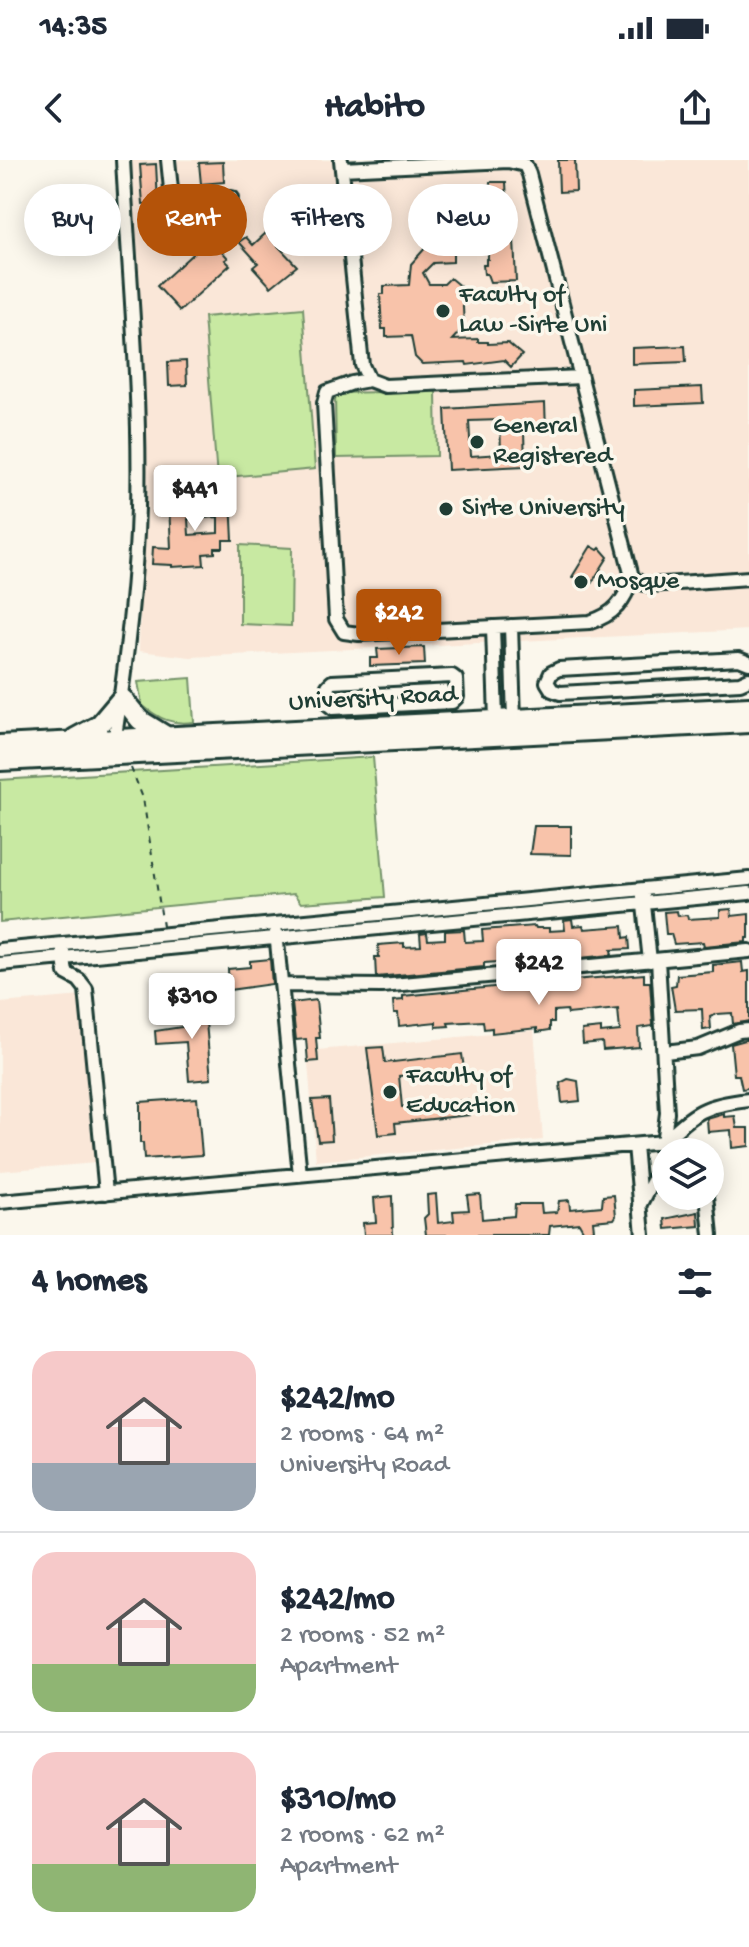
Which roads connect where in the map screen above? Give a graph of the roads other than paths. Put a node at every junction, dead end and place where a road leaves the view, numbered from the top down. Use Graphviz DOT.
graph roads {
  1 [pos="123,160"];
  2 [pos="168,160"];
  3 [pos="342,164"];
  4 [pos="170,184"];
  5 [pos="581,377"];
  6 [pos="369,380"];
  7 [pos="632,577"];
  8 [pos="749,578"];
  9 [pos="511,626"];
  10 [pos="493,627"];
  11 [pos="659,663"];
  12 [pos="749,663"];
  13 [pos="749,679"];
  14 [pos="724,684"];
  15 [pos="660,688"];
  16 [pos="122,695"];
  17 [pos="351,707"];
  18 [pos="749,707"];
  19 [pos="728,708"];
  20 [pos="505,719"];
  21 [pos="749,723"];
  22 [pos="357,726"];
  23 [pos="166,736"];
  24 [pos="69,741"];
  25 [pos="0,745"];
  26 [pos="118,747"];
  27 [pos="0,761"];
  28 [pos="749,879"];
  29 [pos="749,893"];
  30 [pos="643,896"];
  31 [pos="276,931"];
  32 [pos="0,950"];
  33 [pos="63,951"];
  34 [pos="749,951"];
  35 [pos="654,960"];
  36 [pos="0,964"];
  37 [pos="282,985"];
  38 [pos="749,1030"];
  39 [pos="665,1052"];
  40 [pos="749,1100"];
  41 [pos="664,1138"];
  42 [pos="668,1138"];
  43 [pos="652,1143"];
  44 [pos="635,1145"];
  45 [pos="300,1175"];
  46 [pos="652,1186"];
  47 [pos="106,1193"];
  48 [pos="0,1202"];
  49 [pos="640,1206"];
  50 [pos="708,1210"];
  51 [pos="643,1235"];
  52 [pos="711,1235"];
  1 -- 16 [label="street"];
  2 -- 4 [label="street"];
  3 -- 5 [label="street"];
  3 -- 6 [label="street"];
  5 -- 6 [label="street"];
  5 -- 7 [label="street"];
  6 -- 10 [label="street"];
  7 -- 8 [label="street"];
  7 -- 9 [label="street"];
  9 -- 10 [label="street"];
  9 -- 20 [label="street"];
  10 -- 20 [label="street"];
  11 -- 12 [label="street"];
  11 -- 15 [label="street"];
  11 -- 15 [label="street"];
  13 -- 14 [label="street"];
  14 -- 15 [label="street"];
  14 -- 19 [label="street"];
  16 -- 23 [label="highway"];
  16 -- 24 [label="highway"];
  16 -- 26 [label="street"];
  17 -- 17 [label="street"];
  17 -- 22 [label="street"];
  18 -- 19 [label="highway, University Road"];
  19 -- 20 [label="highway, University Road"];
  20 -- 22 [label="highway, University Road"];
  21 -- 26 [label="highway, University Road"];
  22 -- 23 [label="highway, University Road"];
  23 -- 26 [label="highway, University Road"];
  24 -- 25 [label="highway, University Road"];
  24 -- 26 [label="highway, University Road"];
  26 -- 27 [label="highway, University Road"];
  28 -- 30 [label="street"];
  29 -- 30 [label="street"];
  30 -- 31 [label="street"];
  30 -- 35 [label="street"];
  31 -- 33 [label="street"];
  31 -- 33 [label="street"];
  31 -- 37 [label="street"];
  32 -- 33 [label="street"];
  33 -- 36 [label="street"];
  33 -- 47 [label="street"];
  34 -- 35 [label="street"];
  35 -- 37 [label="street"];
  35 -- 39 [label="street"];
  37 -- 45 [label="street"];
  38 -- 39 [label="street"];
  39 -- 41 [label="street"];
  40 -- 42 [label="street"];
  43 -- 44 [label="street"];
  44 -- 45 [label="street"];
  44 -- 49 [label="street"];
  45 -- 47 [label="street"];
  46 -- 49 [label="street"];
  47 -- 48 [label="street"];
  49 -- 51 [label="street"];
  50 -- 52 [label="street"];
}
